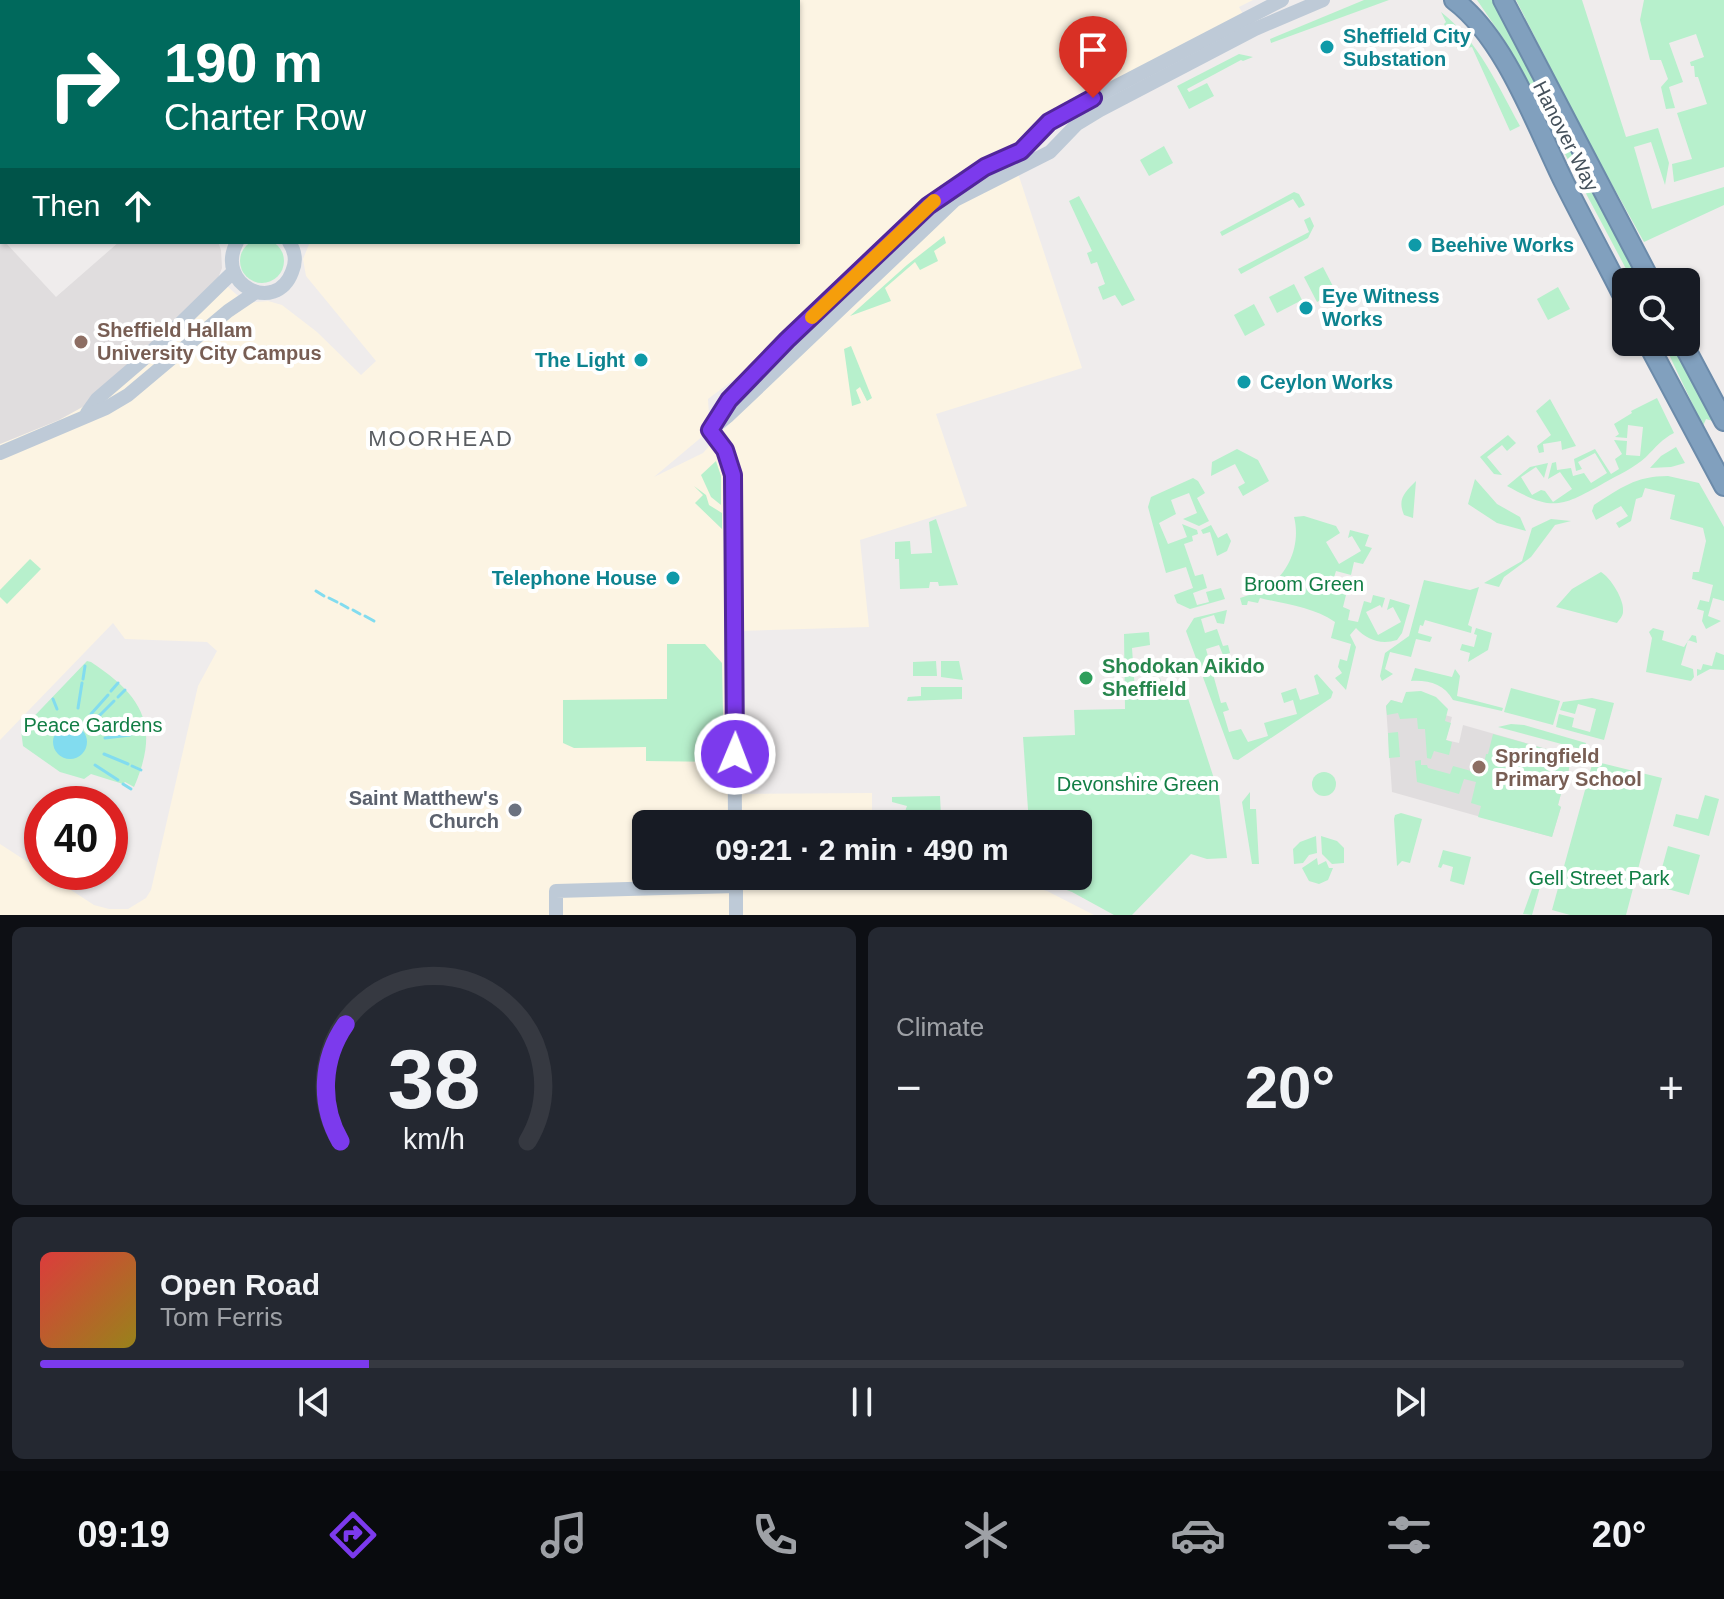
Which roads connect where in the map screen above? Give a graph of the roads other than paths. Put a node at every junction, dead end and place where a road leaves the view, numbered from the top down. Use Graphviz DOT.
graph roads {
  1 [pos="1282,0"];
  2 [pos="1323,0"];
  3 [pos="1454,0"];
  4 [pos="1503,0"];
  5 [pos="236,244"];
  6 [pos="292,249"];
  7 [pos="1644,268"];
  8 [pos="233,272"];
  9 [pos="1612,275"];
  10 [pos="256,292"];
  11 [pos="1654,356"];
  12 [pos="1689,356"];
  13 [pos="87,414"];
  14 [pos="1724,421"];
  15 [pos="710,430"];
  16 [pos="0,453"];
  17 [pos="1724,486"];
  18 [pos="735,810"];
  19 [pos="632,889"];
  20 [pos="736,890"];
  21 [pos="556,915"];
  22 [pos="736,915"];
  1 -- 15 [label="street"];
  2 -- 15 [label="street"];
  3 -- 9 [label="highway, Hanover Way"];
  4 -- 7 [label="highway, Hanover Way"];
  5 -- 8 [label="street"];
  6 -- 10 [label="street"];
  8 -- 10 [label="street"];
  8 -- 13 [label="street"];
  10 -- 13 [label="street"];
  11 -- 17 [label="highway"];
  12 -- 14 [label="highway"];
  13 -- 16 [label="street"];
  15 -- 18 [label="street"];
  19 -- 21 [label="street"];
  20 -- 22 [label="street"];
}
